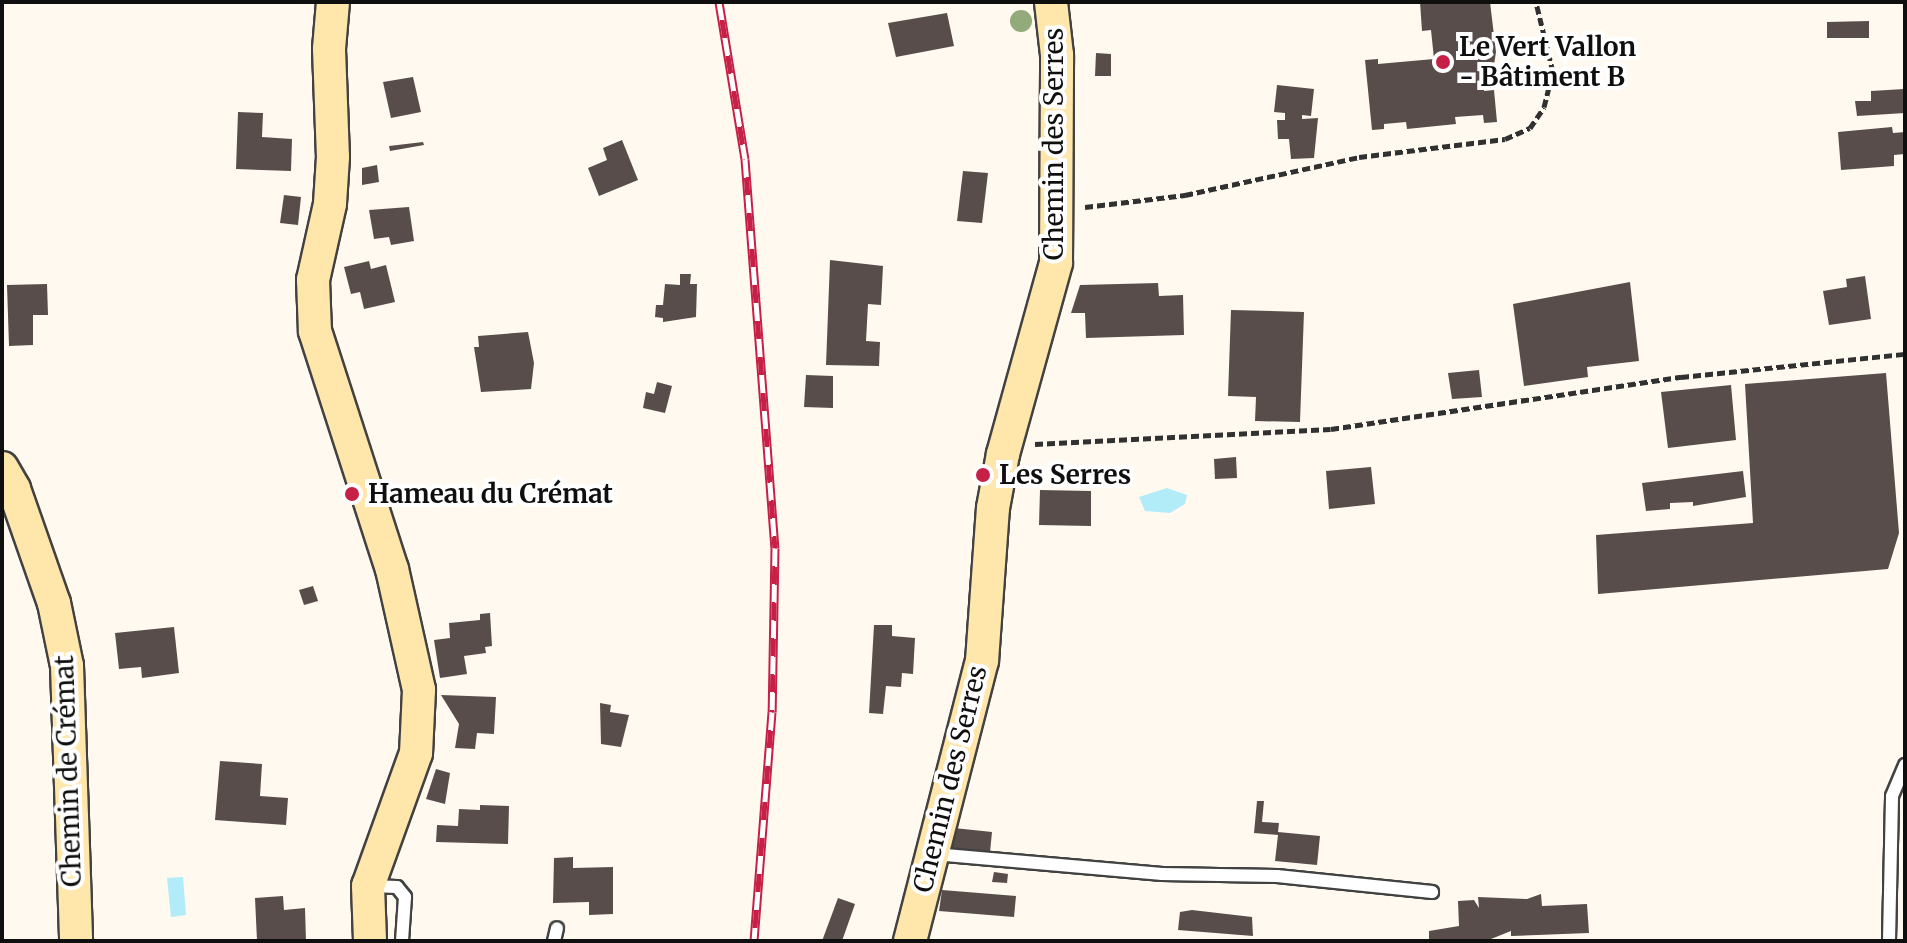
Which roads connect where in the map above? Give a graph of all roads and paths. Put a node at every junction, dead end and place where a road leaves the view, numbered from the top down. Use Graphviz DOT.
graph roads {
  1 [pos="333,2"];
  2 [pos="1051,2"];
  3 [pos="1536,2"];
  4 [pos="1057,211"];
  5 [pos="1905,354"];
  6 [pos="1006,441"];
  7 [pos="2,468"];
  8 [pos="1905,765"];
  9 [pos="931,853"];
  10 [pos="368,886"];
  11 [pos="1432,892"];
  12 [pos="76,941"];
  13 [pos="370,941"];
  14 [pos="402,941"];
  15 [pos="910,941"];
  16 [pos="1889,941"];
  1 -- 10 [label="street"];
  2 -- 4 [label="street, Chemin des Serres"];
  3 -- 4 [label="path"];
  4 -- 6 [label="street, Chemin des Serres"];
  5 -- 6 [label="path"];
  6 -- 9 [label="street, Chemin des Serres"];
  7 -- 12 [label="street, Chemin de Crémat"];
  8 -- 16 [label="lane"];
  9 -- 11 [label="lane"];
  9 -- 15 [label="street, Chemin des Serres"];
  10 -- 13 [label="street"];
  10 -- 14 [label="lane"];
}
